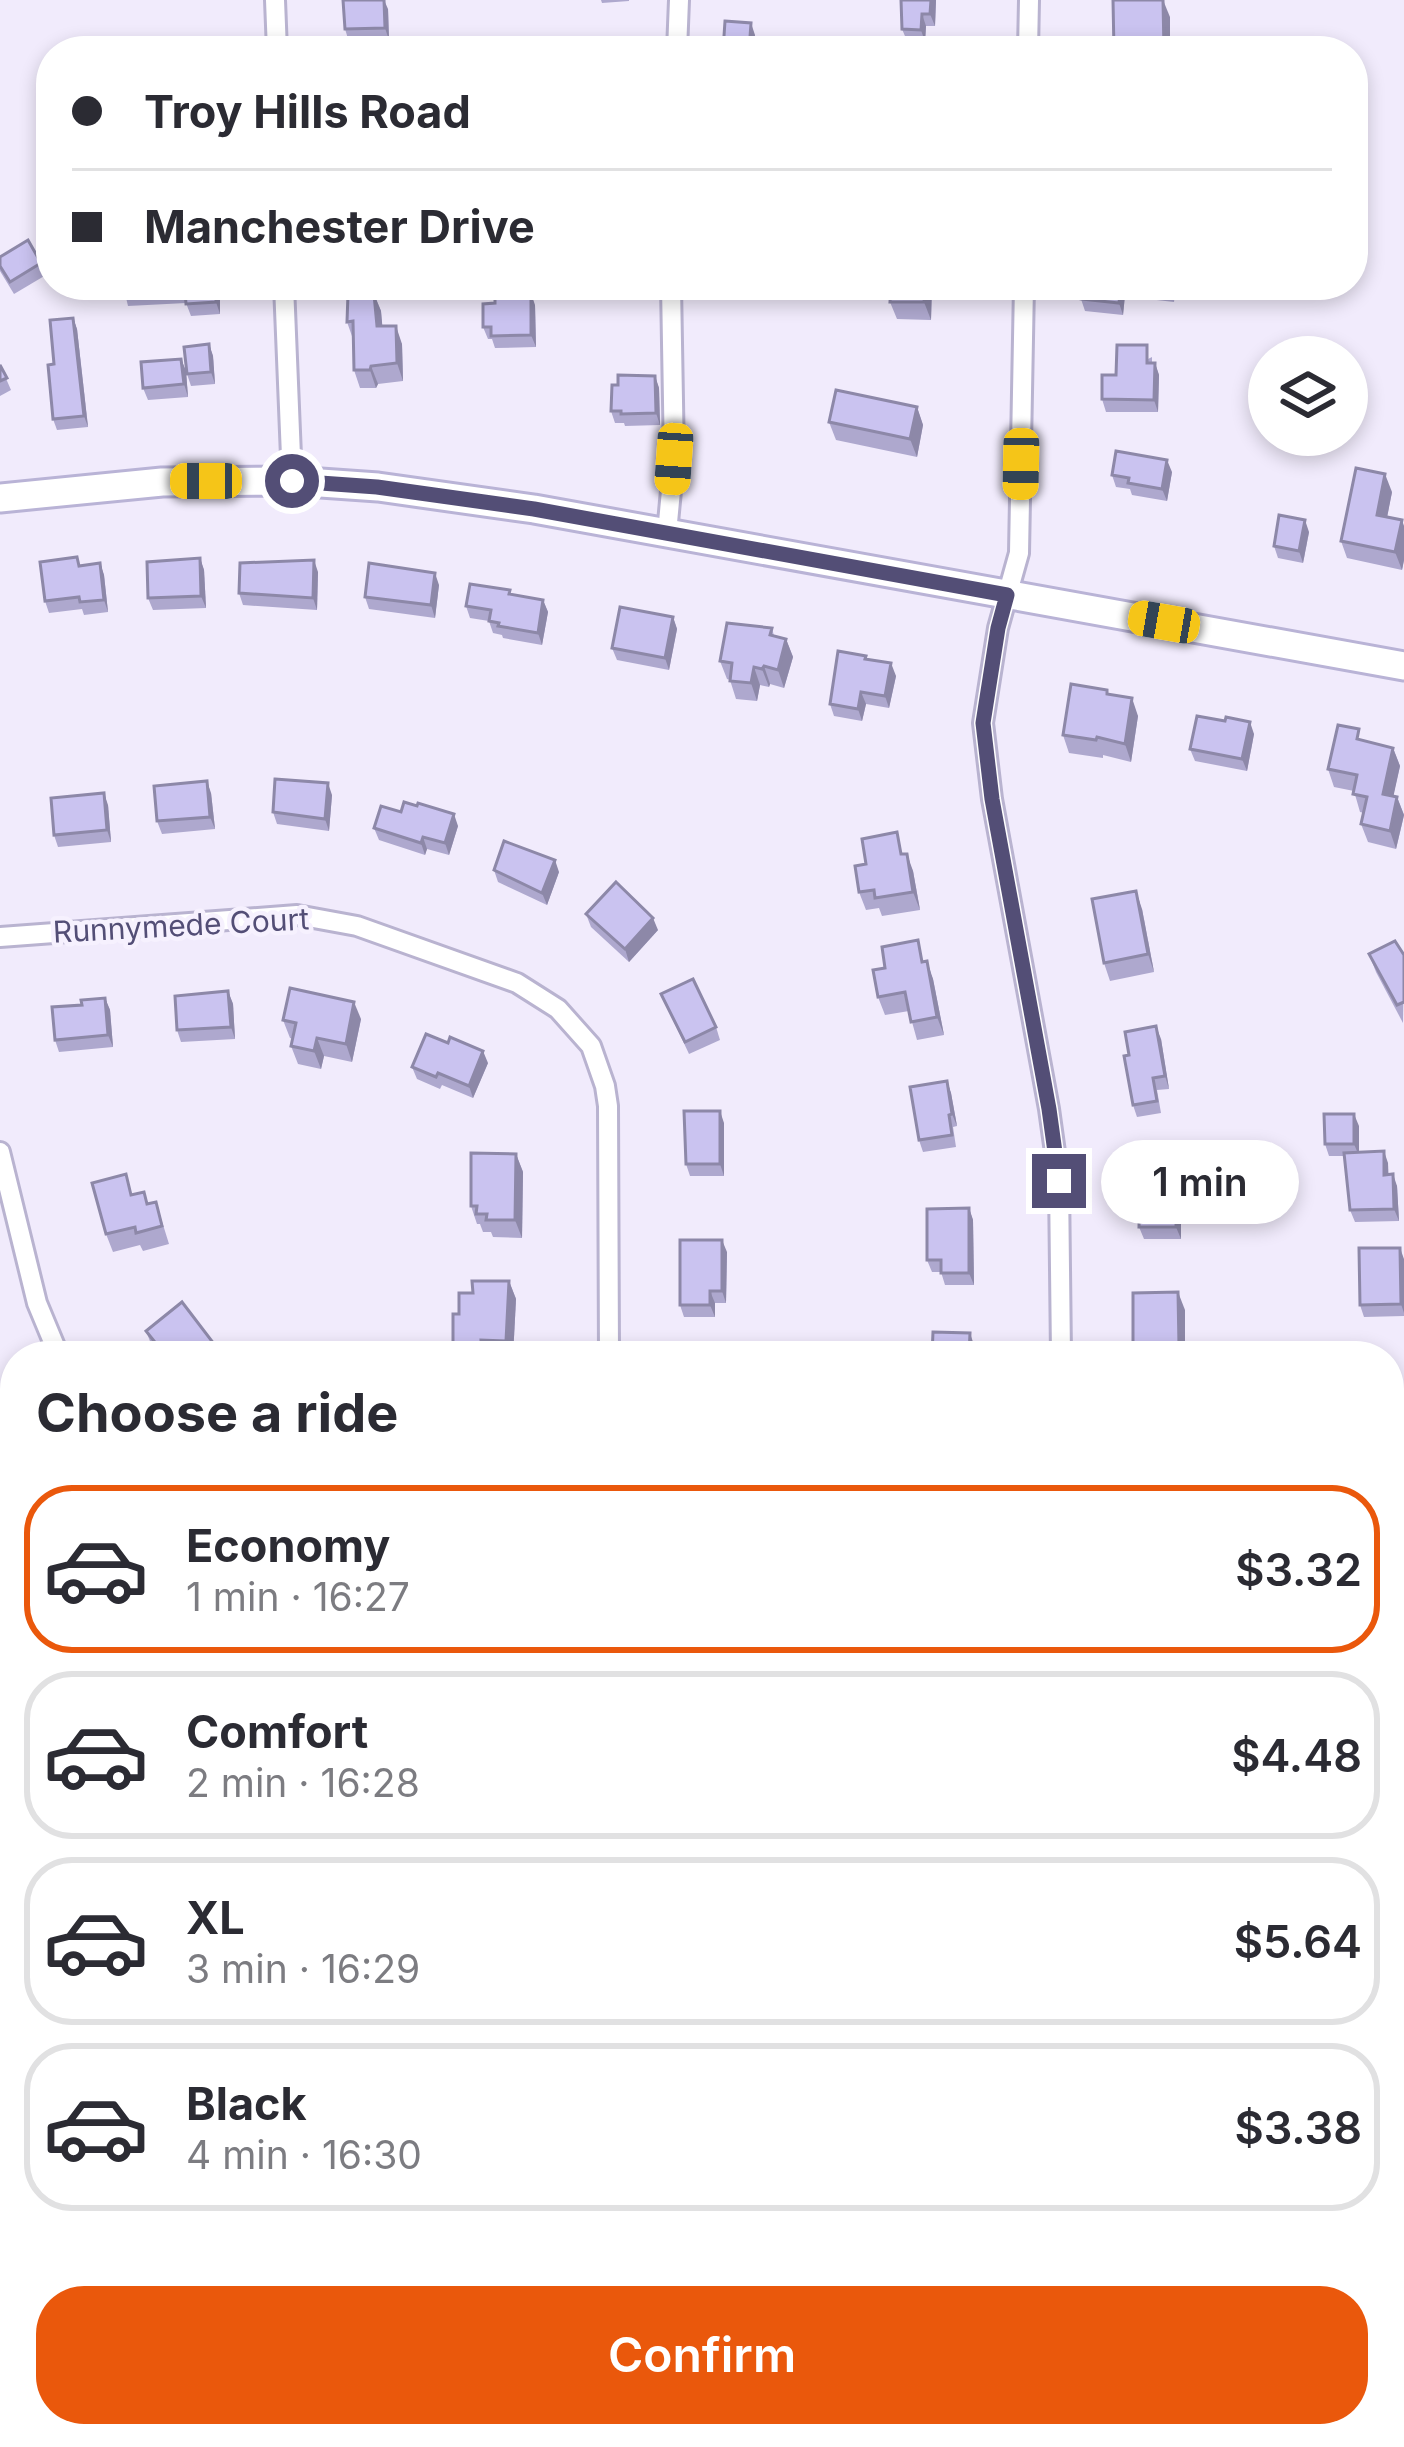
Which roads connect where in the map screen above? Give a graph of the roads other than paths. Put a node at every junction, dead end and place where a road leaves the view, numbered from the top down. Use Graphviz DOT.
graph roads {
  1 [pos="275,0"];
  2 [pos="679,0"];
  3 [pos="1029,0"];
  4 [pos="276,36"];
  5 [pos="677,36"];
  6 [pos="1028,36"];
  7 [pos="285,300"];
  8 [pos="671,300"];
  9 [pos="1024,300"];
  10 [pos="292,481"];
  11 [pos="0,498"];
  12 [pos="667,533"];
  13 [pos="1007,595"];
  14 [pos="1404,666"];
  15 [pos="0,937"];
  16 [pos="0,1152"];
  17 [pos="53,1341"];
  18 [pos="609,1341"];
  19 [pos="1061,1341"];
  1 -- 4 [label="street"];
  2 -- 5 [label="street"];
  3 -- 6 [label="street"];
  7 -- 10 [label="street"];
  8 -- 12 [label="street"];
  9 -- 13 [label="street"];
  10 -- 11 [label="main road"];
  10 -- 12 [label="main road"];
  12 -- 13 [label="main road"];
  13 -- 14 [label="main road"];
  13 -- 19 [label="street"];
  15 -- 18 [label="street, Runnymede Court"];
  16 -- 17 [label="street"];
}
